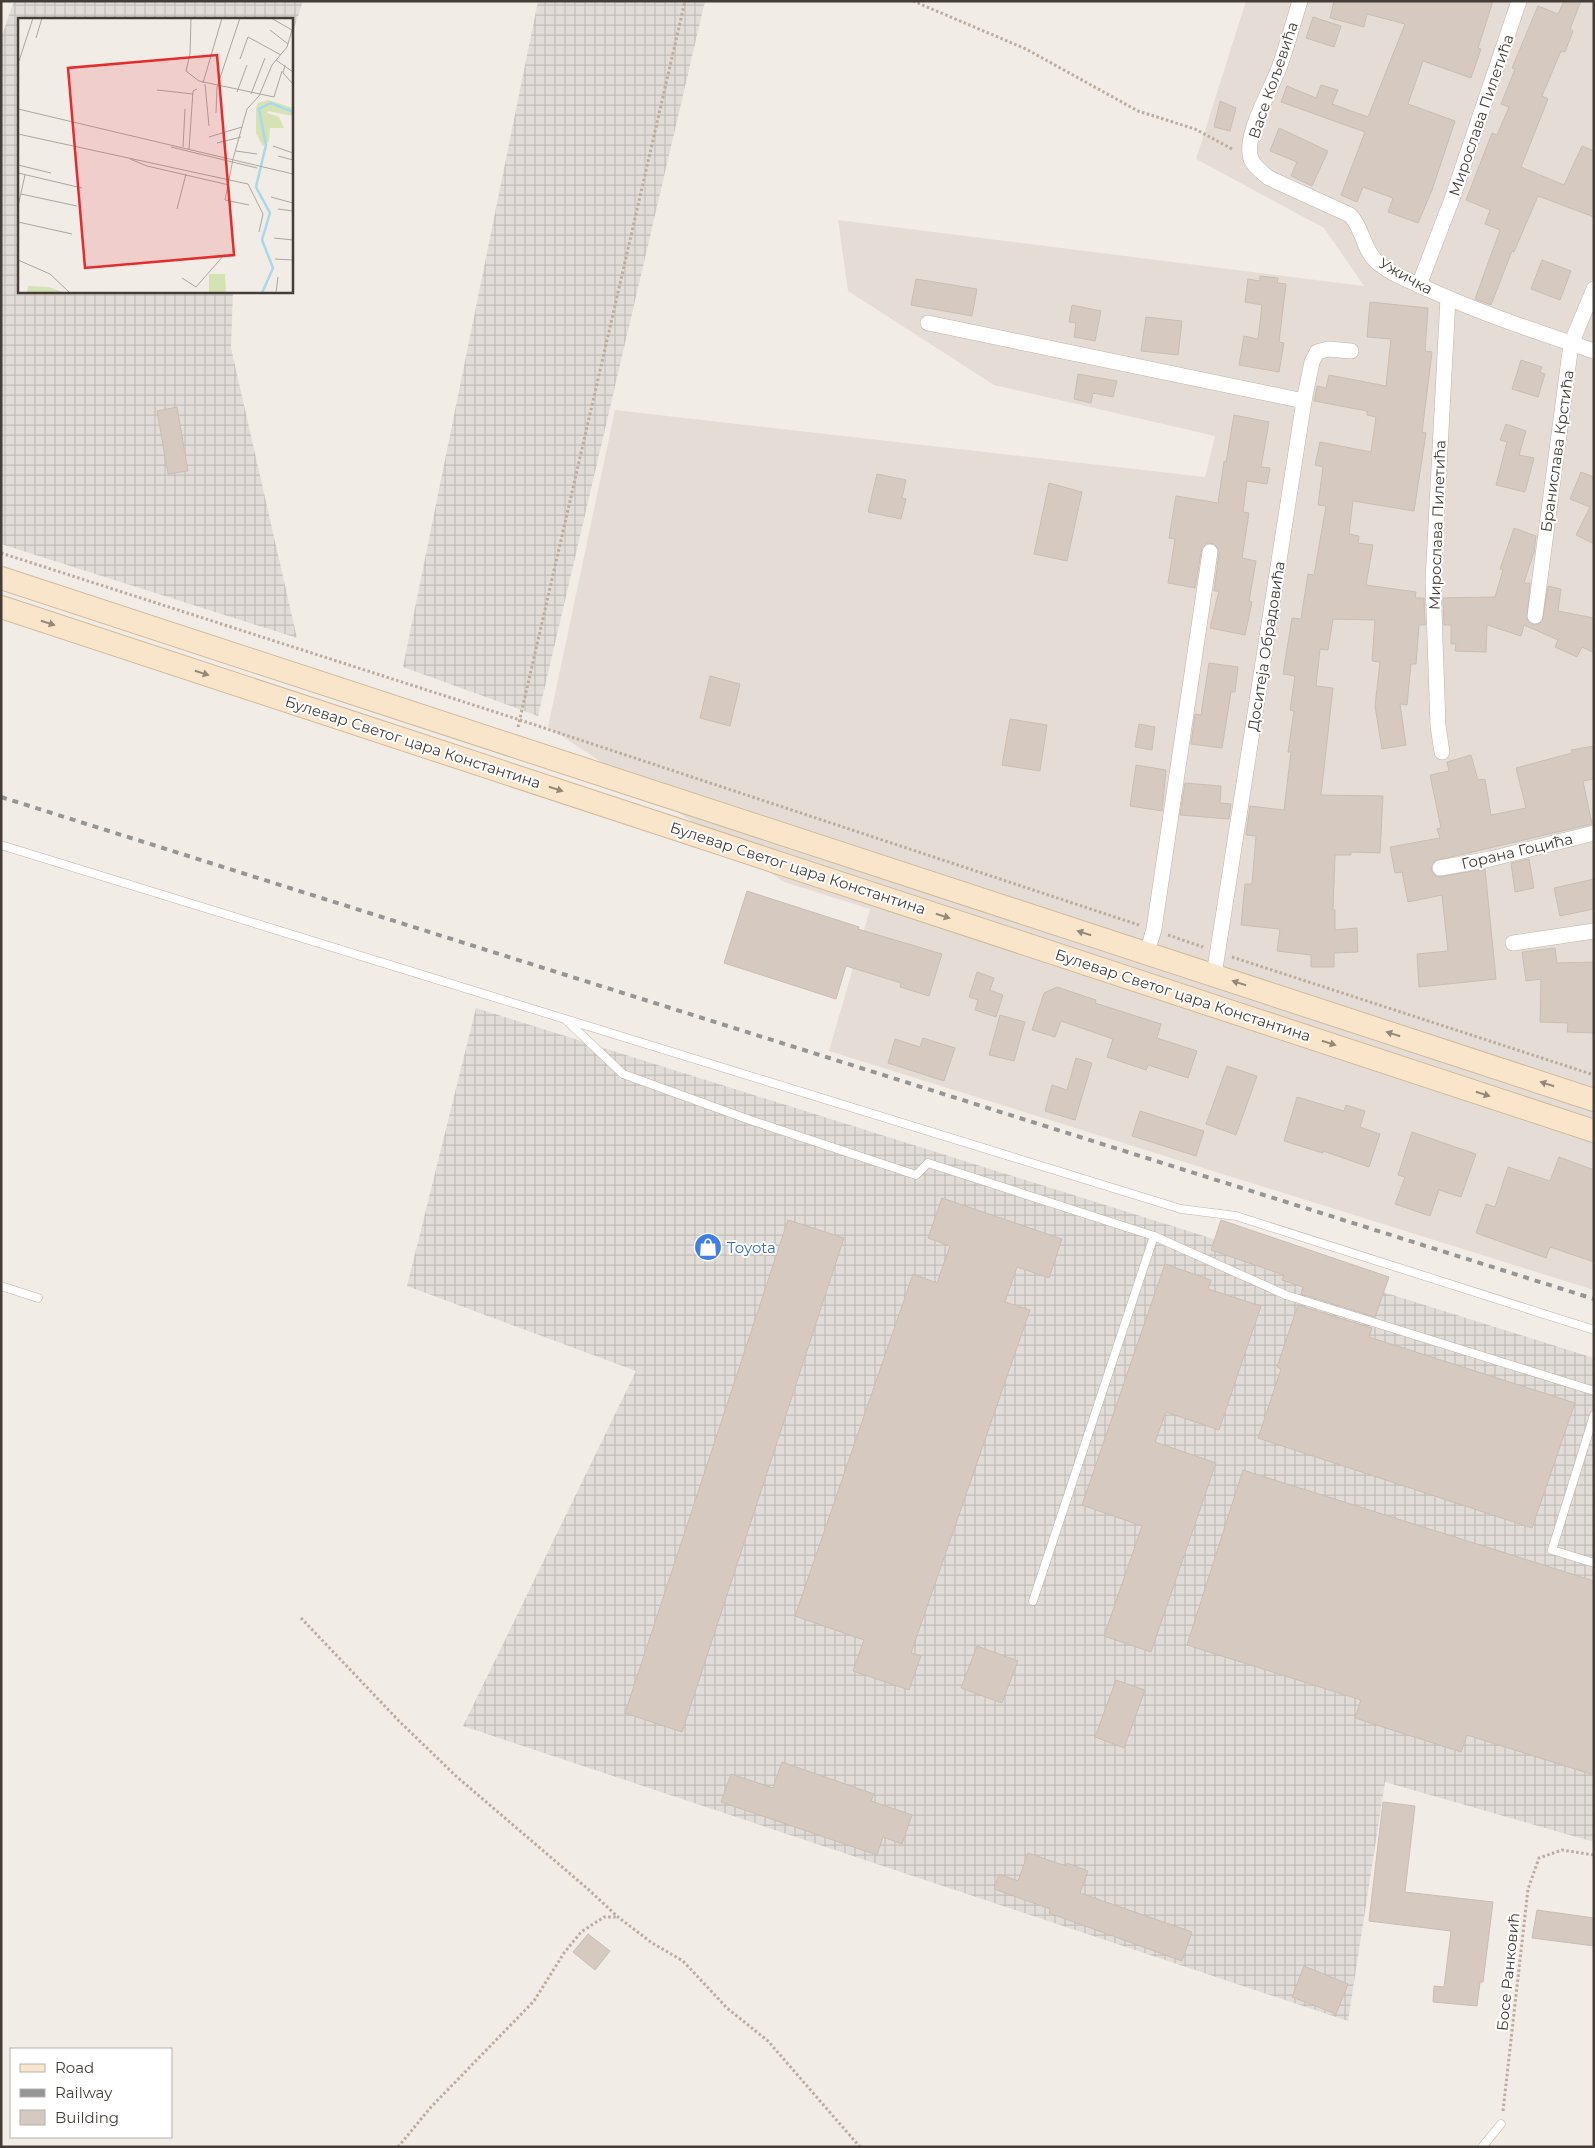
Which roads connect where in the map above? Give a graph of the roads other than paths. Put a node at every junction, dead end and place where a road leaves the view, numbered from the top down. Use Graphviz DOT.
graph roads {
  1 [pos="1300,1"];
  2 [pos="1519,1"];
  3 [pos="1251,159"];
  4 [pos="1419,285"];
  5 [pos="1594,289"];
  6 [pos="1448,298"];
  7 [pos="928,323"];
  8 [pos="1571,344"];
  9 [pos="1351,351"];
  10 [pos="1594,352"];
  11 [pos="1304,401"];
  12 [pos="1210,552"];
  13 [pos="1,578"];
  14 [pos="1,608"];
  15 [pos="1535,616"];
  16 [pos="1442,752"];
  17 [pos="1594,833"];
  18 [pos="1,845"];
  19 [pos="1440,868"];
  20 [pos="1594,931"];
  21 [pos="1513,943"];
  22 [pos="1147,953"];
  23 [pos="1214,975"];
  24 [pos="565,1019"];
  25 [pos="1594,1100"];
  26 [pos="1594,1131"];
  27 [pos="1154,1236"];
  28 [pos="1,1286"];
  29 [pos="38,1298"];
  30 [pos="1594,1330"];
  31 [pos="1594,1391"];
  32 [pos="1594,1415"];
  33 [pos="1594,1563"];
  34 [pos="1033,1601"];
  35 [pos="1501,2124"];
  36 [pos="1482,2147"];
  1 -- 3 [label="street, Васе Кољевића"];
  2 -- 4 [label="street, Мирослава Пилетића"];
  3 -- 4 [label="street, Ужичка"];
  4 -- 6 [label="street, Ужичка"];
  5 -- 8 [label="street, Бранислава Крстића"];
  6 -- 8 [label="street, Ужичка"];
  6 -- 16 [label="street, Мирослава Пилетића"];
  7 -- 11 [label="street"];
  8 -- 10 [label="street, Ужичка"];
  8 -- 15 [label="street, Бранислава Крстића"];
  9 -- 11 [label="street, Доситеја Обрадовића"];
  11 -- 23 [label="street, Доситеја Обрадовића"];
  12 -- 22 [label="street"];
  22 -- 13 [label="main road, Булевар Светог цара Константина, one-way"];
  14 -- 26 [label="main road, Булевар Светог цара Константина, one-way"];
  17 -- 19 [label="street, Горана Гоцића"];
  18 -- 24 [label="lane"];
  20 -- 21 [label="street"];
  22 -- 23 [label="main road, Булевар Светог цара Константина"];
  25 -- 23 [label="main road, Булевар Светог цара Константина, one-way"];
  24 -- 27 [label="lane"];
  24 -- 30 [label="lane"];
  27 -- 31 [label="lane"];
  27 -- 34 [label="lane"];
  28 -- 29 [label="lane"];
  32 -- 33 [label="lane"];
  35 -- 36 [label="lane"];
}
